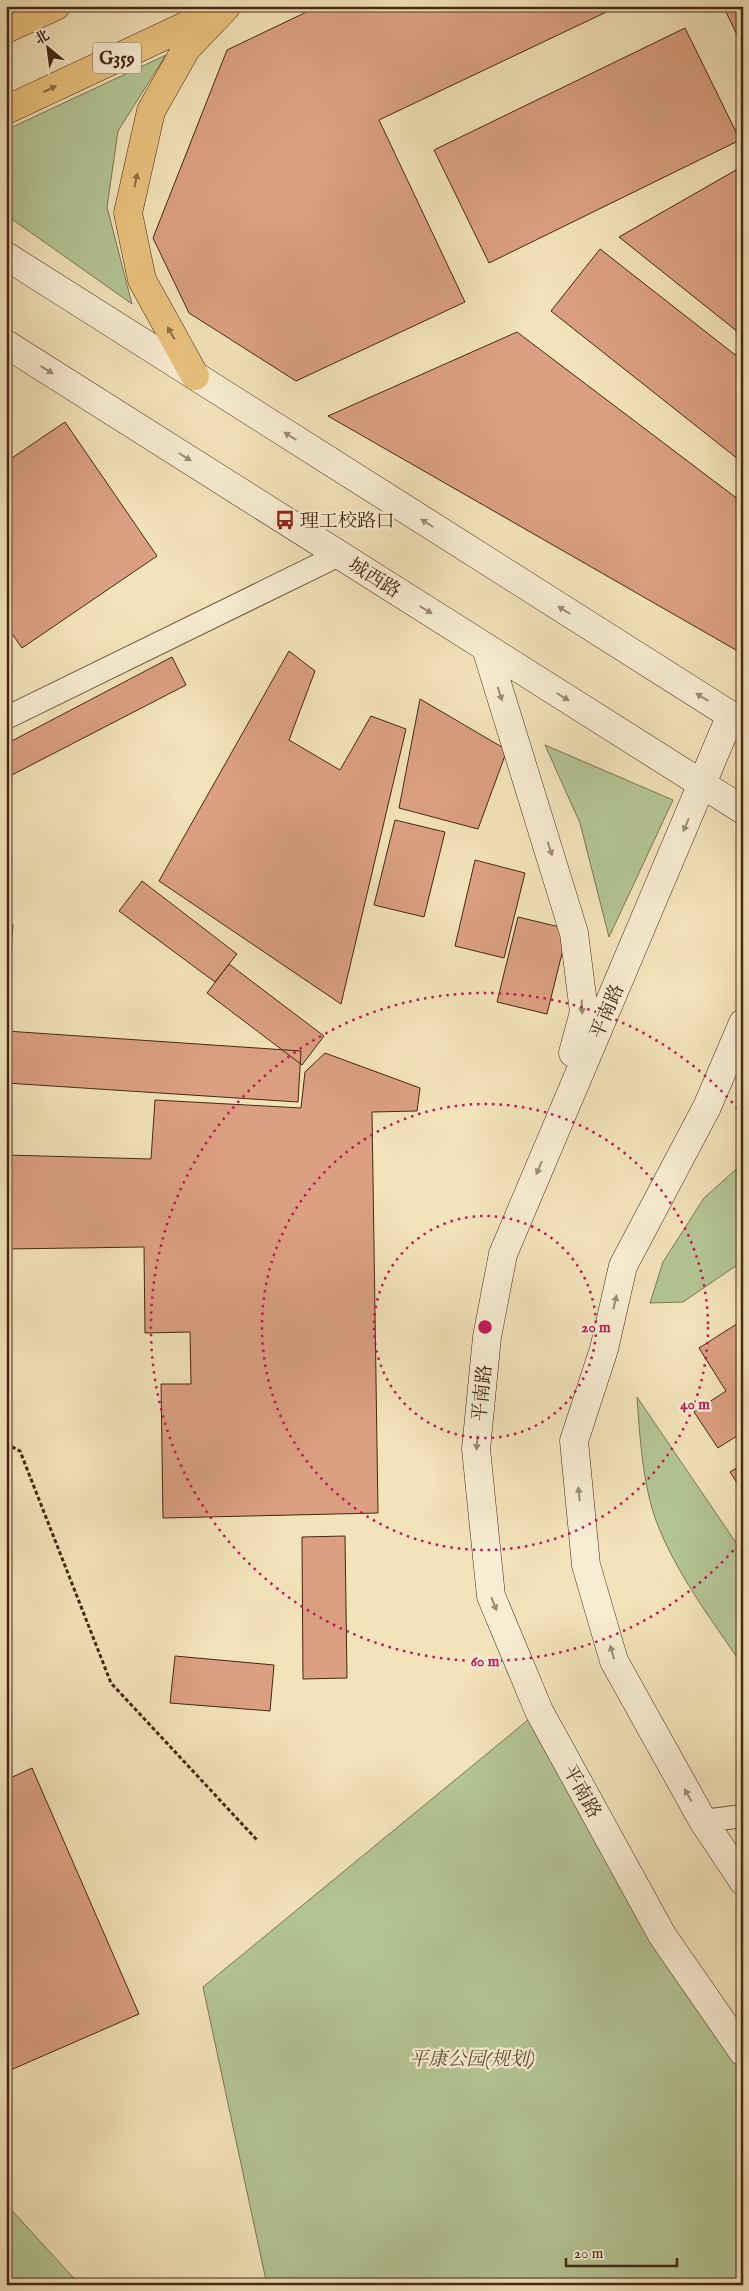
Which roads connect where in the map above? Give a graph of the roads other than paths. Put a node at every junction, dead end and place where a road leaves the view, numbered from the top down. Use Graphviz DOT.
graph roads {
  1 [pos="56,6"];
  2 [pos="226,7"];
  3 [pos="6,29"];
  4 [pos="6,110"];
  5 [pos="6,256"];
  6 [pos="6,344"];
  7 [pos="195,376"];
  8 [pos="339,555"];
  9 [pos="486,648"];
  10 [pos="6,718"];
  11 [pos="737,719"];
  12 [pos="703,785"];
  13 [pos="743,810"];
  14 [pos="743,1023"];
  15 [pos="743,1068"];
  16 [pos="707,1107"];
  17 [pos="551,1140"];
  18 [pos="743,1816"];
  19 [pos="702,1821"];
  20 [pos="743,1881"];
  21 [pos="743,2052"];
  1 -- 3 [label="highway"];
  4 -- 2 [label="highway, G359, one-way"];
  7 -- 2 [label="highway, one-way"];
  5 -- 7 [label="main road"];
  6 -- 8 [label="main road, 城西路, one-way"];
  11 -- 7 [label="main road, one-way"];
  8 -- 9 [label="main road, 城西路, one-way"];
  8 -- 10 [label="lane"];
  9 -- 12 [label="main road, 城西路, one-way"];
  9 -- 17 [label="main road, one-way"];
  11 -- 12 [label="main road, 平南路"];
  12 -- 13 [label="main road, 城西路"];
  12 -- 17 [label="main road, 平南路, one-way"];
  14 -- 16 [label="main road"];
  15 -- 16 [label="main road"];
  19 -- 16 [label="main road, one-way"];
  17 -- 21 [label="main road, 平南路, one-way"];
  18 -- 19 [label="lane"];
  19 -- 20 [label="main road"];
}
